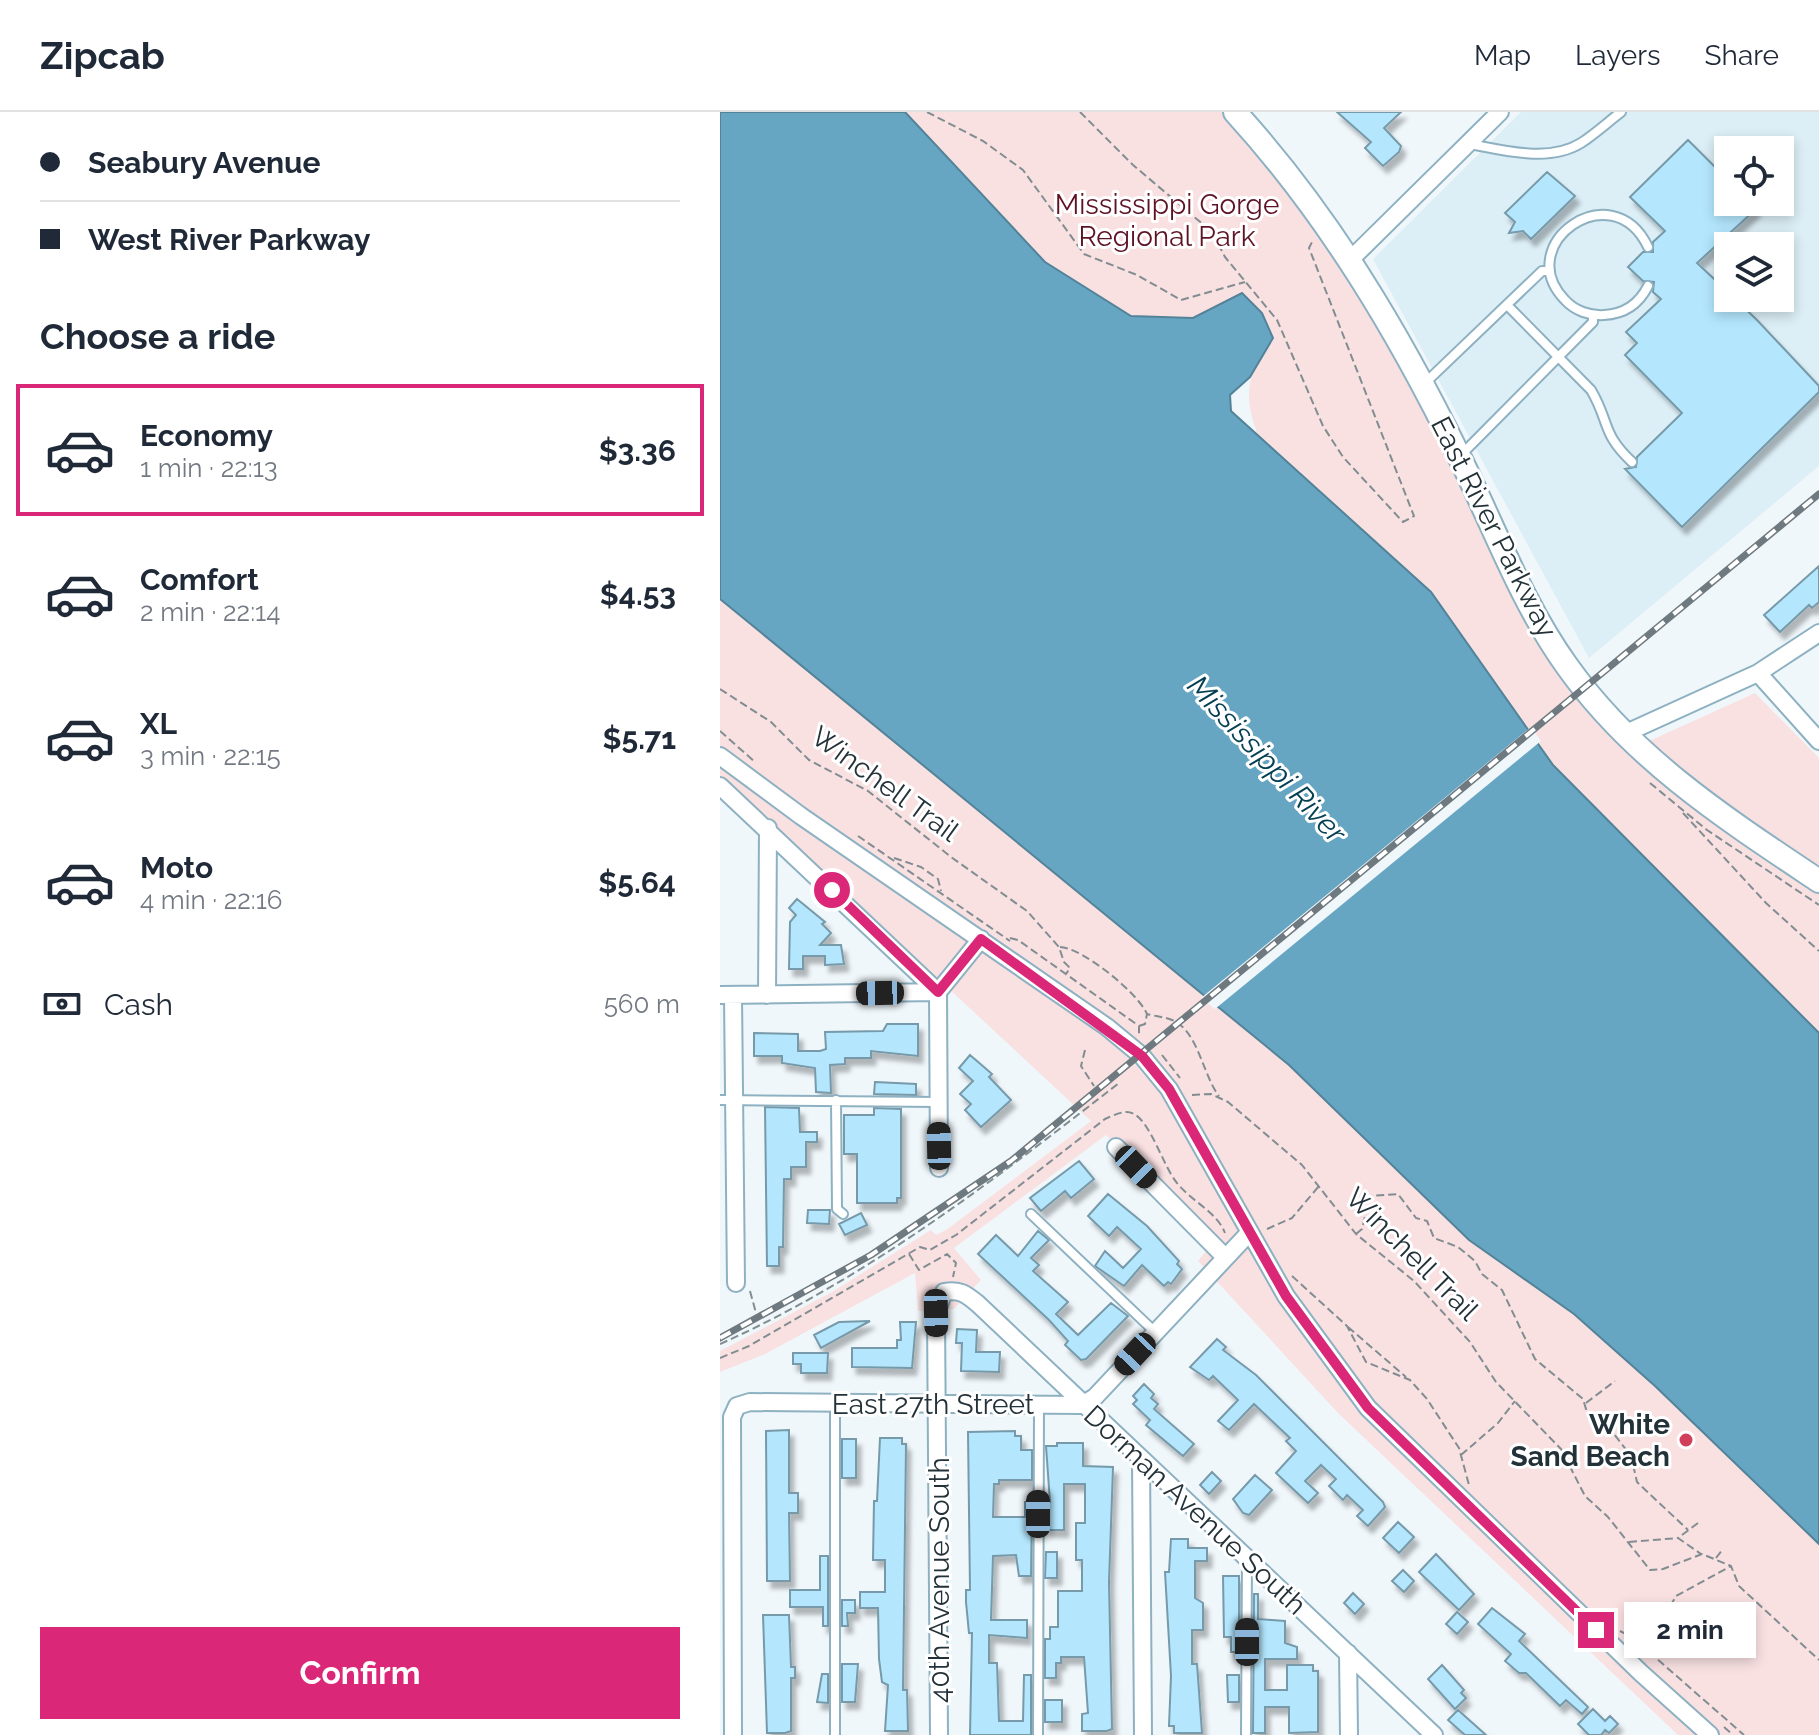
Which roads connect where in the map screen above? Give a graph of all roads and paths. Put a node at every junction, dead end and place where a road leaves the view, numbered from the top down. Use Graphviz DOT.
graph roads {
  1 [pos="927,112"];
  2 [pos="1080,112"];
  3 [pos="1235,112"];
  4 [pos="1500,112"];
  5 [pos="1621,112"];
  6 [pos="1469,143"];
  7 [pos="1315,237"];
  8 [pos="1648,247"];
  9 [pos="1351,259"];
  10 [pos="1550,271"];
  11 [pos="1247,281"];
  12 [pos="1648,286"];
  13 [pos="1507,305"];
  14 [pos="1593,315"];
  15 [pos="1559,357"];
  16 [pos="1423,386"];
  17 [pos="1460,457"];
  18 [pos="1632,462"];
  19 [pos="1819,633"];
  20 [pos="1758,673"];
  21 [pos="720,689"];
  22 [pos="720,731"];
  23 [pos="1624,734"];
  24 [pos="1819,741"];
  25 [pos="720,756"];
  26 [pos="760,767"];
  27 [pos="720,786"];
  28 [pos="1677,806"];
  29 [pos="768,828"];
  30 [pos="856,835"];
  31 [pos="891,858"];
  32 [pos="1819,881"];
  33 [pos="1008,938"];
  34 [pos="981,939"];
  35 [pos="1059,947"];
  36 [pos="1819,951"];
  37 [pos="1066,974"];
  38 [pos="938,992"];
  39 [pos="727,995"];
  40 [pos="767,995"];
  41 [pos="1147,1014"];
  42 [pos="1139,1026"];
  43 [pos="1140,1036"];
  44 [pos="1085,1050"];
  45 [pos="1119,1083"];
  46 [pos="1094,1086"];
  47 [pos="1191,1096"];
  48 [pos="1219,1097"];
  49 [pos="727,1100"];
  50 [pos="836,1100"];
  51 [pos="938,1102"];
  52 [pos="1116,1147"];
  53 [pos="939,1168"];
  54 [pos="1319,1186"];
  55 [pos="843,1214"];
  56 [pos="1031,1214"];
  57 [pos="1225,1230"];
  58 [pos="1266,1230"];
  59 [pos="1248,1234"];
  60 [pos="1356,1234"];
  61 [pos="908,1253"];
  62 [pos="1225,1257"];
  63 [pos="736,1283"];
  64 [pos="953,1284"];
  65 [pos="1299,1289"];
  66 [pos="1347,1326"];
  67 [pos="1155,1332"];
  68 [pos="720,1344"];
  69 [pos="720,1358"];
  70 [pos="1410,1380"];
  71 [pos="1615,1381"];
  72 [pos="1515,1401"];
  73 [pos="835,1403"];
  74 [pos="1585,1403"];
  75 [pos="939,1404"];
  76 [pos="1039,1405"];
  77 [pos="1082,1405"];
  78 [pos="1460,1456"];
  79 [pos="1141,1458"];
  80 [pos="1460,1480"];
  81 [pos="1698,1523"];
  82 [pos="1688,1530"];
  83 [pos="1678,1538"];
  84 [pos="1628,1542"];
  85 [pos="1723,1549"];
  86 [pos="1702,1554"];
  87 [pos="1716,1558"];
  88 [pos="1247,1560"];
  89 [pos="1731,1566"];
  90 [pos="1617,1630"];
  91 [pos="1637,1641"];
  92 [pos="1348,1653"];
  93 [pos="1819,1660"];
  94 [pos="733,1735"];
  95 [pos="835,1735"];
  96 [pos="939,1735"];
  97 [pos="1038,1735"];
  98 [pos="1143,1735"];
  99 [pos="1246,1735"];
  100 [pos="1349,1735"];
  101 [pos="1434,1735"];
  102 [pos="1710,1735"];
  103 [pos="1744,1735"];
  1 -- 11 [label="path"];
  2 -- 11 [label="path"];
  3 -- 9 [label="street, East River Parkway"];
  4 -- 6 [label="street"];
  5 -- 6 [label="lane"];
  6 -- 9 [label="street"];
  7 -- 11 [label="path"];
  8 -- 10 [label="lane"];
  9 -- 16 [label="street, East River Parkway"];
  10 -- 13 [label="lane"];
  10 -- 14 [label="lane"];
  12 -- 14 [label="lane"];
  13 -- 15 [label="lane"];
  13 -- 16 [label="lane"];
  14 -- 15 [label="lane"];
  15 -- 17 [label="lane"];
  15 -- 18 [label="lane"];
  16 -- 17 [label="street, East River Parkway"];
  17 -- 23 [label="street, East River Parkway"];
  19 -- 20 [label="street"];
  20 -- 23 [label="street"];
  20 -- 24 [label="street"];
  21 -- 35 [label="path, Winchell Trail"];
  22 -- 26 [label="path"];
  23 -- 32 [label="street, East River Parkway"];
  25 -- 34 [label="street"];
  27 -- 29 [label="street"];
  28 -- 36 [label="path"];
  29 -- 38 [label="street"];
  29 -- 40 [label="street"];
  30 -- 31 [label="path"];
  31 -- 31 [label="path"];
  33 -- 37 [label="path"];
  34 -- 38 [label="street"];
  34 -- 59 [label="street"];
  35 -- 37 [label="path"];
  35 -- 41 [label="path"];
  37 -- 42 [label="path"];
  38 -- 40 [label="street"];
  38 -- 51 [label="street"];
  39 -- 40 [label="street"];
  39 -- 49 [label="street"];
  41 -- 42 [label="path"];
  41 -- 48 [label="path"];
  42 -- 43 [label="path"];
  44 -- 46 [label="path"];
  45 -- 68 [label="path"];
  47 -- 48 [label="path"];
  48 -- 54 [label="path, Winchell Trail"];
  49 -- 50 [label="lane"];
  49 -- 63 [label="street"];
  50 -- 51 [label="lane"];
  50 -- 55 [label="lane"];
  51 -- 53 [label="street"];
  52 -- 62 [label="street"];
  54 -- 58 [label="path"];
  54 -- 60 [label="path, Winchell Trail"];
  56 -- 67 [label="lane"];
  57 -- 61 [label="path"];
  59 -- 62 [label="street"];
  59 -- 102 [label="street"];
  60 -- 72 [label="path, Winchell Trail"];
  60 -- 74 [label="path"];
  61 -- 64 [label="path"];
  61 -- 69 [label="path"];
  62 -- 67 [label="street"];
  64 -- 75 [label="street, 40th Avenue South"];
  64 -- 77 [label="street, Dorman Avenue South"];
  65 -- 66 [label="path"];
  66 -- 70 [label="path"];
  66 -- 70 [label="path"];
  67 -- 77 [label="street"];
  70 -- 78 [label="path"];
  71 -- 74 [label="path"];
  72 -- 78 [label="path"];
  72 -- 84 [label="path, Winchell Trail"];
  73 -- 75 [label="street, East 27th Street"];
  73 -- 94 [label="street, East 27th Street"];
  73 -- 95 [label="lane"];
  74 -- 82 [label="path"];
  75 -- 76 [label="street, East 27th Street"];
  75 -- 96 [label="street, 40th Avenue South"];
  76 -- 77 [label="street, East 27th Street"];
  76 -- 97 [label="lane"];
  77 -- 79 [label="street, Dorman Avenue South"];
  78 -- 80 [label="path"];
  79 -- 88 [label="street, Dorman Avenue South"];
  79 -- 98 [label="street"];
  81 -- 82 [label="path"];
  82 -- 83 [label="path"];
  83 -- 84 [label="path"];
  83 -- 86 [label="path"];
  84 -- 86 [label="path, Winchell Trail"];
  85 -- 87 [label="path"];
  86 -- 87 [label="path"];
  87 -- 89 [label="path"];
  88 -- 92 [label="street, Dorman Avenue South"];
  88 -- 99 [label="lane"];
  89 -- 91 [label="path"];
  89 -- 93 [label="path"];
  90 -- 91 [label="path"];
  91 -- 103 [label="path"];
  92 -- 100 [label="street"];
  92 -- 101 [label="street, Dorman Avenue South"];
}
